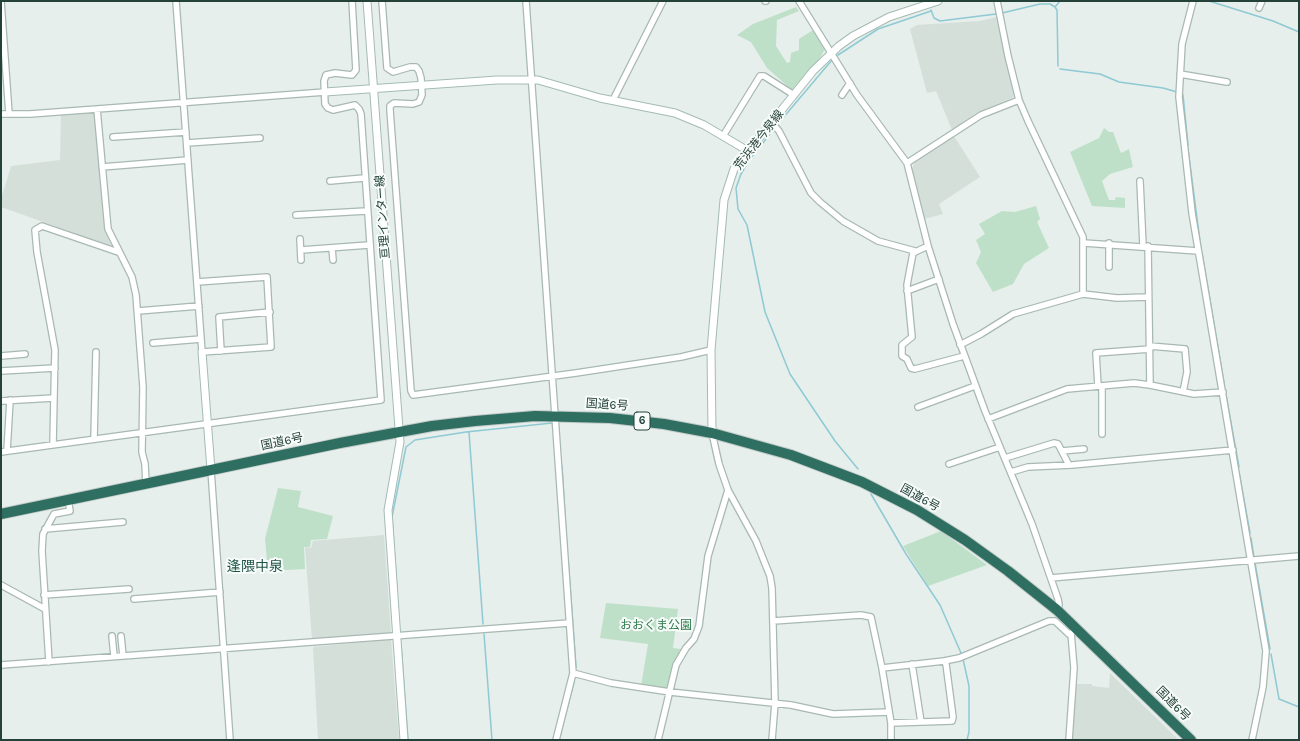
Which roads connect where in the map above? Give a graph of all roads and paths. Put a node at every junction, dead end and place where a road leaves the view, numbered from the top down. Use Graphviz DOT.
graph roads {
  1 [pos="1,1"];
  2 [pos="176,1"];
  3 [pos="352,1"];
  4 [pos="367,1"];
  5 [pos="382,1"];
  6 [pos="526,1"];
  7 [pos="663,1"];
  8 [pos="799,1"];
  9 [pos="938,1"];
  10 [pos="997,1"];
  11 [pos="1193,1"];
  12 [pos="1262,1"];
  13 [pos="1259,8"];
  14 [pos="832,53"];
  15 [pos="1180,74"];
  16 [pos="530,80"];
  17 [pos="1227,82"];
  18 [pos="850,83"];
  19 [pos="421,85"];
  20 [pos="374,89"];
  21 [pos="325,92"];
  22 [pos="794,95"];
  23 [pos="842,95"];
  24 [pos="613,100"];
  25 [pos="1019,100"];
  26 [pos="184,103"];
  27 [pos="97,109"];
  28 [pos="1,114"];
  29 [pos="9,114"];
  30 [pos="772,123"];
  31 [pos="186,132"];
  32 [pos="723,136"];
  33 [pos="113,137"];
  34 [pos="260,138"];
  35 [pos="187,143"];
  36 [pos="748,151"];
  37 [pos="188,160"];
  38 [pos="906,163"];
  39 [pos="102,166"];
  40 [pos="364,178"];
  41 [pos="330,180"];
  42 [pos="1140,181"];
  43 [pos="366,211"];
  44 [pos="296,215"];
  45 [pos="300,239"];
  46 [pos="1084,243"];
  47 [pos="1109,243"];
  48 [pos="369,245"];
  49 [pos="928,246"];
  50 [pos="1145,246"];
  51 [pos="332,248"];
  52 [pos="301,250"];
  53 [pos="915,251"];
  54 [pos="1198,251"];
  55 [pos="118,252"];
  56 [pos="302,260"];
  57 [pos="333,260"];
  58 [pos="1109,267"];
  59 [pos="939,279"];
  60 [pos="197,282"];
  61 [pos="907,291"];
  62 [pos="1084,294"];
  63 [pos="1148,297"];
  64 [pos="199,306"];
  65 [pos="138,311"];
  66 [pos="270,312"];
  67 [pos="201,339"];
  68 [pos="153,342"];
  69 [pos="960,345"];
  70 [pos="1150,348"];
  71 [pos="711,350"];
  72 [pos="221,351"];
  73 [pos="96,352"];
  74 [pos="202,352"];
  75 [pos="25,354"];
  76 [pos="1,356"];
  77 [pos="964,356"];
  78 [pos="55,368"];
  79 [pos="1,371"];
  80 [pos="552,376"];
  81 [pos="1150,384"];
  82 [pos="975,386"];
  83 [pos="1100,386"];
  84 [pos="1183,392"];
  85 [pos="1223,392"];
  86 [pos="54,398"];
  87 [pos="1,400"];
  88 [pos="10,400"];
  89 [pos="918,407"];
  90 [pos="555,416"];
  91 [pos="988,418"];
  92 [pos="207,423"];
  93 [pos="398,432"];
  94 [pos="142,433"];
  95 [pos="712,433"];
  96 [pos="1102,434"];
  97 [pos="94,439"];
  98 [pos="53,444"];
  99 [pos="1000,447"];
  100 [pos="1084,449"];
  101 [pos="1233,450"];
  102 [pos="4,451"];
  103 [pos="1062,451"];
  104 [pos="1005,458"];
  105 [pos="949,464"];
  106 [pos="1069,465"];
  107 [pos="211,470"];
  108 [pos="1011,472"];
  109 [pos="146,484"];
  110 [pos="728,490"];
  111 [pos="68,500"];
  112 [pos="1,514"];
  113 [pos="123,522"];
  114 [pos="45,529"];
  115 [pos="1299,556"];
  116 [pos="1252,560"];
  117 [pos="1051,578"];
  118 [pos="1,585"];
  119 [pos="129,589"];
  120 [pos="220,592"];
  121 [pos="44,595"];
  122 [pos="134,599"];
  123 [pos="45,609"];
  124 [pos="1057,610"];
  125 [pos="773,621"];
  126 [pos="1069,621"];
  127 [pos="569,623"];
  128 [pos="112,636"];
  129 [pos="121,636"];
  130 [pos="396,636"];
  131 [pos="1071,636"];
  132 [pos="223,648"];
  133 [pos="114,656"];
  134 [pos="123,656"];
  135 [pos="944,660"];
  136 [pos="49,662"];
  137 [pos="912,664"];
  138 [pos="1,666"];
  139 [pos="882,668"];
  140 [pos="573,673"];
  141 [pos="670,692"];
  142 [pos="775,704"];
  143 [pos="889,712"];
  144 [pos="921,722"];
  145 [pos="891,723"];
  146 [pos="230,740"];
  147 [pos="404,740"];
  148 [pos="556,740"];
  149 [pos="658,740"];
  150 [pos="772,740"];
  151 [pos="891,740"];
  152 [pos="1069,740"];
  153 [pos="1191,740"];
  154 [pos="1252,740"];
  1 -- 29 [label="street"];
  2 -- 26 [label="street"];
  3 -- 21 [label="street"];
  4 -- 20 [label="main road, 亘理インター線"];
  5 -- 19 [label="street"];
  6 -- 16 [label="street"];
  7 -- 24 [label="street"];
  8 -- 14 [label="street"];
  9 -- 14 [label="main road, 荒浜港今泉線"];
  10 -- 25 [label="street"];
  11 -- 15 [label="street"];
  12 -- 13 [label="street"];
  14 -- 18 [label="street"];
  14 -- 22 [label="main road, 荒浜港今泉線"];
  15 -- 17 [label="street"];
  15 -- 54 [label="street"];
  16 -- 19 [label="main road"];
  16 -- 24 [label="main road"];
  16 -- 80 [label="street"];
  18 -- 23 [label="street"];
  18 -- 38 [label="street"];
  19 -- 20 [label="main road"];
  19 -- 80 [label="street"];
  20 -- 21 [label="main road"];
  20 -- 93 [label="main road, 亘理インター線"];
  21 -- 26 [label="street"];
  21 -- 40 [label="street"];
  22 -- 30 [label="main road, 荒浜港今泉線"];
  22 -- 32 [label="street"];
  24 -- 32 [label="main road"];
  25 -- 38 [label="street"];
  25 -- 46 [label="street"];
  26 -- 27 [label="street"];
  26 -- 31 [label="street"];
  27 -- 29 [label="street"];
  27 -- 39 [label="street"];
  28 -- 29 [label="street"];
  30 -- 36 [label="main road, 荒浜港今泉線"];
  30 -- 53 [label="street"];
  31 -- 33 [label="street"];
  31 -- 35 [label="street"];
  32 -- 36 [label="main road"];
  34 -- 35 [label="street"];
  35 -- 37 [label="street"];
  36 -- 71 [label="main road, 荒浜港今泉線"];
  37 -- 39 [label="street"];
  37 -- 60 [label="street"];
  38 -- 49 [label="street"];
  39 -- 55 [label="street"];
  40 -- 41 [label="street"];
  40 -- 43 [label="street"];
  42 -- 50 [label="street"];
  43 -- 44 [label="street"];
  43 -- 48 [label="street"];
  45 -- 52 [label="street"];
  46 -- 47 [label="street"];
  46 -- 62 [label="street"];
  47 -- 50 [label="street"];
  47 -- 58 [label="street"];
  48 -- 51 [label="street"];
  48 -- 92 [label="street"];
  49 -- 53 [label="street"];
  49 -- 59 [label="street"];
  50 -- 54 [label="street"];
  50 -- 63 [label="street"];
  51 -- 52 [label="street"];
  51 -- 57 [label="street"];
  52 -- 56 [label="street"];
  53 -- 61 [label="street"];
  54 -- 85 [label="street"];
  55 -- 65 [label="street"];
  55 -- 78 [label="street"];
  59 -- 61 [label="street"];
  59 -- 69 [label="street"];
  60 -- 64 [label="street"];
  60 -- 66 [label="street"];
  61 -- 77 [label="street"];
  62 -- 63 [label="street"];
  62 -- 69 [label="street"];
  63 -- 70 [label="street"];
  64 -- 65 [label="street"];
  64 -- 67 [label="street"];
  65 -- 94 [label="street"];
  66 -- 72 [label="street"];
  66 -- 72 [label="street"];
  67 -- 68 [label="street"];
  67 -- 74 [label="street"];
  69 -- 77 [label="street"];
  70 -- 81 [label="street"];
  70 -- 83 [label="street"];
  70 -- 84 [label="street"];
  71 -- 80 [label="street"];
  71 -- 95 [label="main road, 荒浜港今泉線"];
  72 -- 74 [label="street"];
  73 -- 97 [label="street"];
  74 -- 92 [label="main road"];
  75 -- 76 [label="street"];
  77 -- 82 [label="street"];
  78 -- 79 [label="street"];
  78 -- 86 [label="street"];
  80 -- 90 [label="street"];
  81 -- 83 [label="street"];
  81 -- 84 [label="street"];
  82 -- 89 [label="street"];
  82 -- 91 [label="street"];
  83 -- 91 [label="street"];
  83 -- 96 [label="street"];
  84 -- 85 [label="street"];
  85 -- 101 [label="street"];
  86 -- 88 [label="street"];
  86 -- 98 [label="street"];
  87 -- 88 [label="street"];
  88 -- 102 [label="street"];
  90 -- 93 [label="highway, 国道6号 / 6"];
  90 -- 95 [label="highway, 国道6号 / 6"];
  90 -- 127 [label="street"];
  91 -- 99 [label="street"];
  92 -- 94 [label="street"];
  92 -- 107 [label="main road"];
  93 -- 107 [label="highway, 国道6号 / 6"];
  93 -- 130 [label="main road, 亘理インター線"];
  94 -- 97 [label="street"];
  94 -- 109 [label="street"];
  95 -- 110 [label="street"];
  95 -- 124 [label="highway, 国道6号 / 6"];
  97 -- 98 [label="street"];
  98 -- 102 [label="street"];
  99 -- 104 [label="street"];
  99 -- 105 [label="street"];
  100 -- 103 [label="street"];
  101 -- 106 [label="street"];
  101 -- 116 [label="street"];
  103 -- 104 [label="street"];
  103 -- 106 [label="street"];
  104 -- 108 [label="street"];
  106 -- 108 [label="street"];
  107 -- 109 [label="highway, 国道6号 / 6"];
  107 -- 120 [label="street"];
  108 -- 117 [label="street"];
  109 -- 111 [label="highway, 国道6号 / 6"];
  110 -- 125 [label="street"];
  110 -- 141 [label="street"];
  111 -- 112 [label="highway, 国道6号 / 6"];
  111 -- 114 [label="street"];
  113 -- 114 [label="street"];
  114 -- 121 [label="street"];
  115 -- 116 [label="street"];
  116 -- 117 [label="street"];
  116 -- 154 [label="street"];
  117 -- 124 [label="street"];
  118 -- 123 [label="street"];
  119 -- 121 [label="street"];
  120 -- 122 [label="street"];
  120 -- 132 [label="street"];
  121 -- 123 [label="street"];
  123 -- 136 [label="street"];
  124 -- 126 [label="highway, 国道6号 / 6"];
  125 -- 139 [label="street"];
  125 -- 142 [label="street"];
  126 -- 131 [label="street"];
  126 -- 153 [label="highway, 国道6号 / 6"];
  127 -- 130 [label="street"];
  127 -- 140 [label="street"];
  128 -- 133 [label="street"];
  129 -- 134 [label="street"];
  130 -- 132 [label="street"];
  130 -- 147 [label="main road, 亘理インター線"];
  131 -- 135 [label="street"];
  131 -- 152 [label="street"];
  132 -- 134 [label="street"];
  132 -- 146 [label="street"];
  133 -- 134 [label="street"];
  133 -- 136 [label="street"];
  135 -- 137 [label="street"];
  135 -- 144 [label="street"];
  136 -- 138 [label="street"];
  137 -- 139 [label="street"];
  137 -- 144 [label="street"];
  139 -- 143 [label="street"];
  140 -- 141 [label="street"];
  140 -- 148 [label="street"];
  141 -- 142 [label="street"];
  141 -- 149 [label="street"];
  142 -- 143 [label="street"];
  142 -- 150 [label="street"];
  143 -- 145 [label="street"];
  144 -- 145 [label="street"];
  145 -- 151 [label="street"];
}
